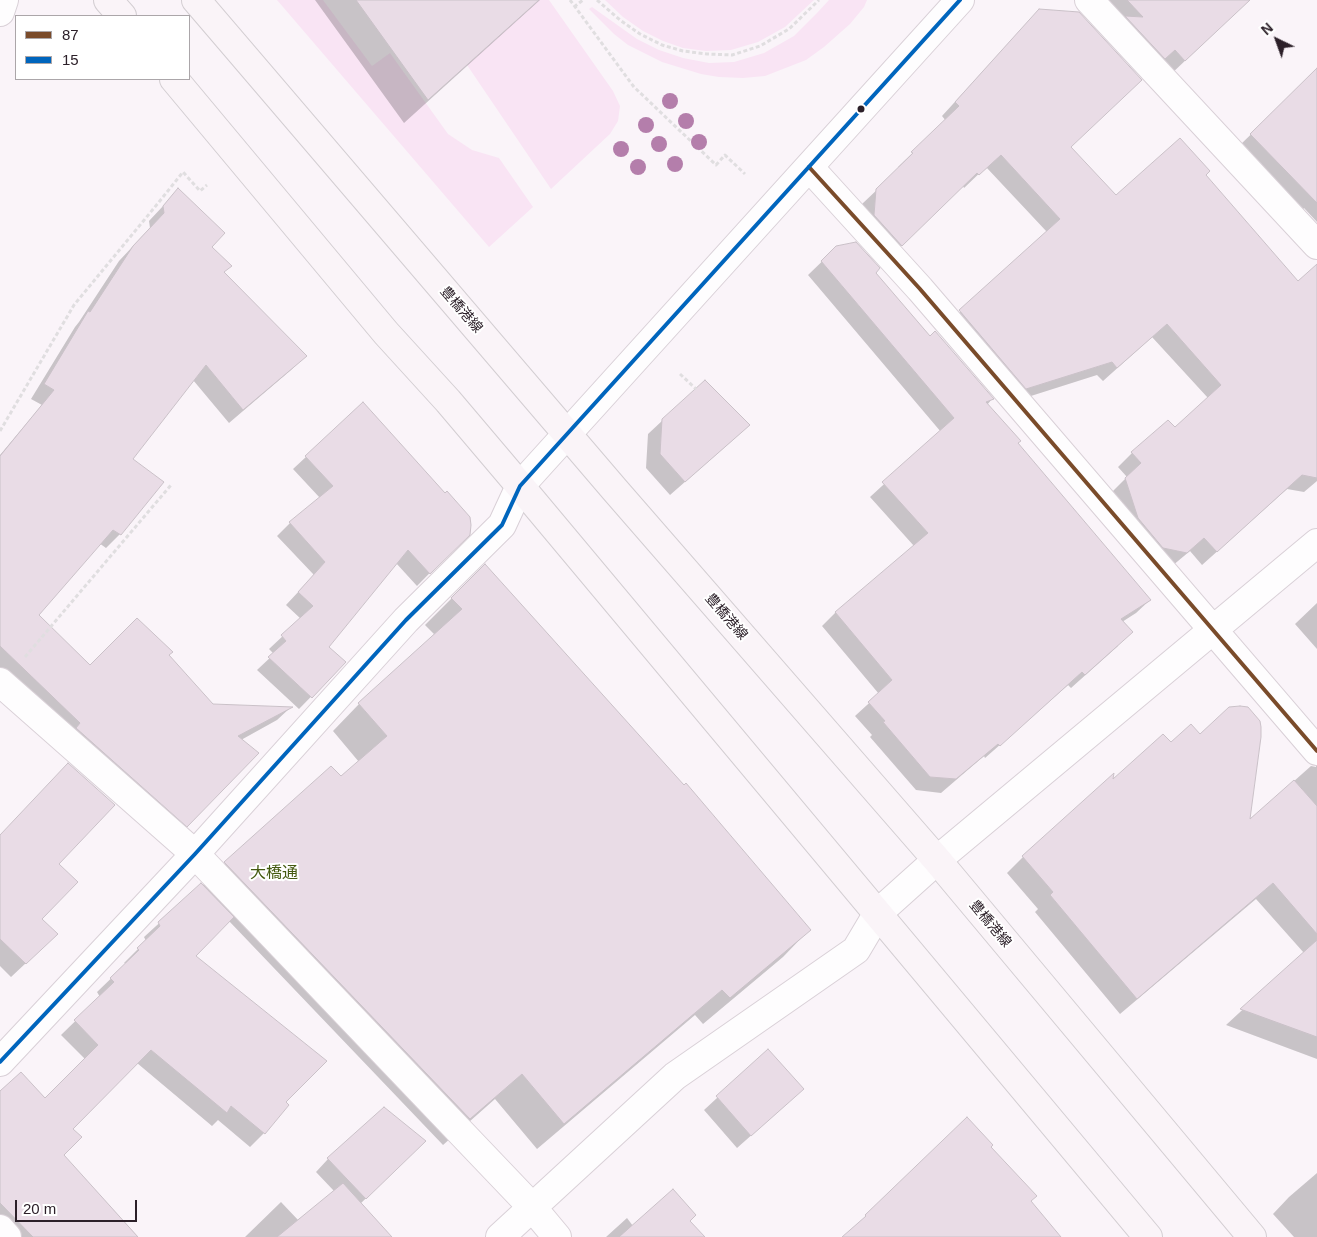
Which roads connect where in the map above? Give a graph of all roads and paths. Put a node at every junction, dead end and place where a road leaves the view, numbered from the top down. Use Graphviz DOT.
graph roads {
  1 [pos="4,0"];
  2 [pos="108,0"];
  3 [pos="196,0"];
  4 [pos="570,0"];
  5 [pos="583,0"];
  6 [pos="597,0"];
  7 [pos="819,0"];
  8 [pos="960,0"];
  9 [pos="1089,0"];
  10 [pos="574,6"];
  11 [pos="0,12"];
  12 [pos="121,15"];
  13 [pos="175,80"];
  14 [pos="809,166"];
  15 [pos="745,174"];
  16 [pos="207,185"];
  17 [pos="1317,245"];
  18 [pos="680,374"];
  19 [pos="696,389"];
  20 [pos="0,431"];
  21 [pos="567,434"];
  22 [pos="171,485"];
  23 [pos="520,486"];
  24 [pos="1317,543"];
  25 [pos="1213,630"];
  26 [pos="1,683"];
  27 [pos="1317,751"];
  28 [pos="195,854"];
  29 [pos="937,860"];
  30 [pos="878,913"];
  31 [pos="0,1062"];
  32 [pos="532,1207"];
  33 [pos="0,1230"];
  34 [pos="7,1237"];
  35 [pos="500,1237"];
  36 [pos="557,1237"];
  37 [pos="1148,1237"];
  38 [pos="1252,1237"];
  1 -- 11 [label="street"];
  2 -- 12 [label="main road"];
  3 -- 21 [label="main road, 豊橋港線"];
  4 -- 10 [label="path"];
  5 -- 10 [label="path"];
  6 -- 7 [label="path"];
  8 -- 14 [label="street"];
  9 -- 17 [label="street"];
  10 -- 15 [label="path"];
  13 -- 23 [label="main road"];
  14 -- 21 [label="street"];
  14 -- 25 [label="street"];
  16 -- 20 [label="path"];
  18 -- 19 [label="path"];
  21 -- 23 [label="street"];
  21 -- 29 [label="main road, 豊橋港線"];
  22 -- 26 [label="path"];
  23 -- 28 [label="street"];
  23 -- 30 [label="main road"];
  24 -- 25 [label="street"];
  25 -- 27 [label="street"];
  25 -- 29 [label="street"];
  26 -- 28 [label="street"];
  28 -- 31 [label="street"];
  28 -- 32 [label="street"];
  29 -- 30 [label="street"];
  29 -- 38 [label="main road, 豊橋港線"];
  30 -- 32 [label="street"];
  30 -- 37 [label="main road"];
  32 -- 35 [label="street"];
  32 -- 36 [label="street"];
  33 -- 34 [label="street"];
}
